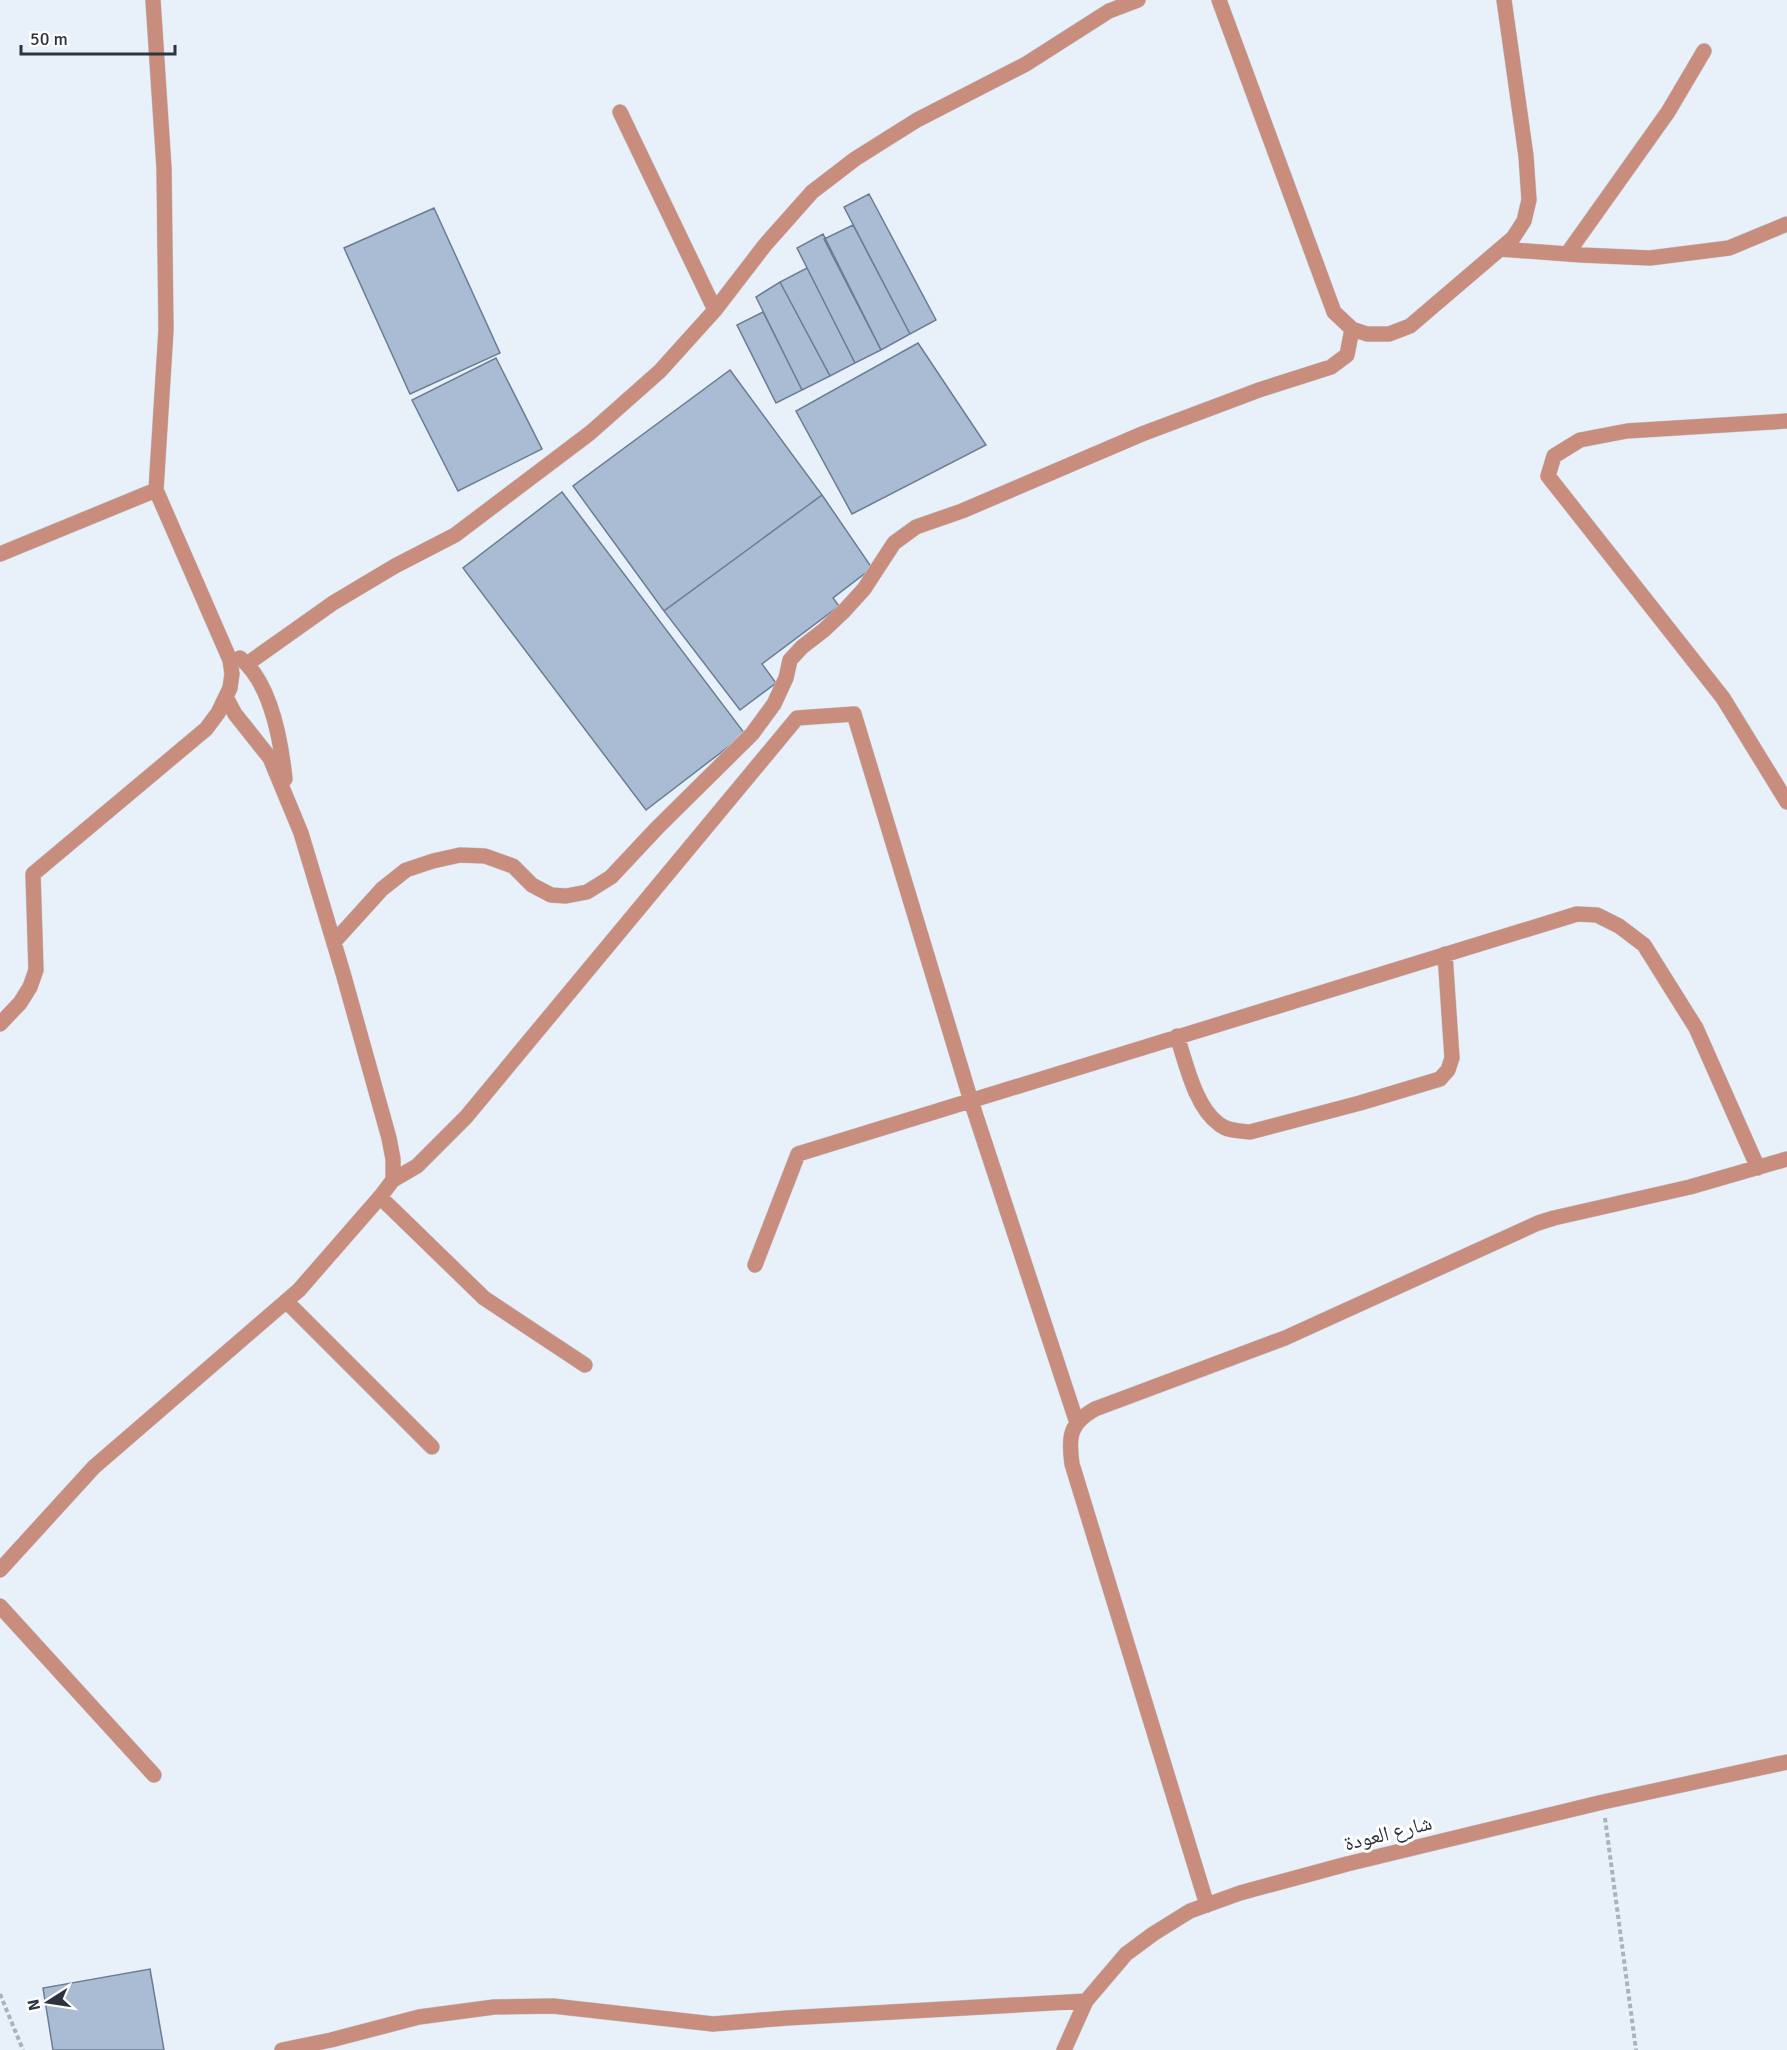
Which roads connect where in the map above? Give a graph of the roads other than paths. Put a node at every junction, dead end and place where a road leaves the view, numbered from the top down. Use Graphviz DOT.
graph roads {
  1 [pos="153,0"];
  2 [pos="1138,0"];
  3 [pos="1219,0"];
  4 [pos="1504,0"];
  5 [pos="1704,51"];
  6 [pos="620,112"];
  7 [pos="1787,224"];
  8 [pos="1500,249"];
  9 [pos="1567,254"];
  10 [pos="715,310"];
  11 [pos="1352,329"];
  12 [pos="1787,421"];
  13 [pos="156,490"];
  14 [pos="0,554"];
  15 [pos="225,646"];
  16 [pos="248,664"];
  17 [pos="227,699"];
  18 [pos="286,794"];
  19 [pos="1787,802"];
  20 [pos="334,942"];
  21 [pos="1445,954"];
  22 [pos="0,1024"];
  23 [pos="1177,1036"];
  24 [pos="971,1101"];
  25 [pos="1787,1159"];
  26 [pos="1758,1168"];
  27 [pos="393,1180"];
  28 [pos="380,1197"];
  29 [pos="755,1265"];
  30 [pos="286,1301"];
  31 [pos="585,1365"];
  32 [pos="1077,1423"];
  33 [pos="432,1447"];
  34 [pos="0,1570"];
  35 [pos="0,1606"];
  36 [pos="1787,1762"];
  37 [pos="154,1775"];
  38 [pos="1206,1905"];
  39 [pos="1086,2001"];
  40 [pos="282,2050"];
  41 [pos="1064,2050"];
  1 -- 13 [label="street"];
  2 -- 10 [label="street"];
  3 -- 11 [label="street"];
  4 -- 8 [label="street"];
  5 -- 9 [label="street"];
  6 -- 10 [label="street"];
  7 -- 9 [label="street"];
  8 -- 9 [label="street"];
  8 -- 11 [label="street"];
  10 -- 16 [label="street"];
  11 -- 20 [label="street"];
  12 -- 19 [label="street"];
  13 -- 14 [label="street"];
  13 -- 15 [label="street"];
  15 -- 16 [label="street"];
  15 -- 17 [label="street"];
  16 -- 18 [label="street"];
  17 -- 18 [label="street"];
  17 -- 22 [label="street"];
  18 -- 20 [label="street"];
  20 -- 27 [label="street"];
  21 -- 23 [label="street"];
  21 -- 23 [label="street"];
  21 -- 26 [label="street"];
  23 -- 24 [label="street"];
  24 -- 27 [label="street"];
  24 -- 29 [label="street"];
  24 -- 32 [label="street"];
  25 -- 26 [label="street"];
  26 -- 32 [label="street"];
  27 -- 28 [label="street"];
  28 -- 30 [label="street"];
  28 -- 31 [label="street"];
  30 -- 33 [label="street"];
  30 -- 34 [label="street"];
  32 -- 38 [label="street"];
  35 -- 37 [label="street"];
  36 -- 38 [label="street, شارع العودة"];
  38 -- 39 [label="street, شارع العودة"];
  39 -- 40 [label="street"];
  39 -- 41 [label="street, شارع العودة"];
}
